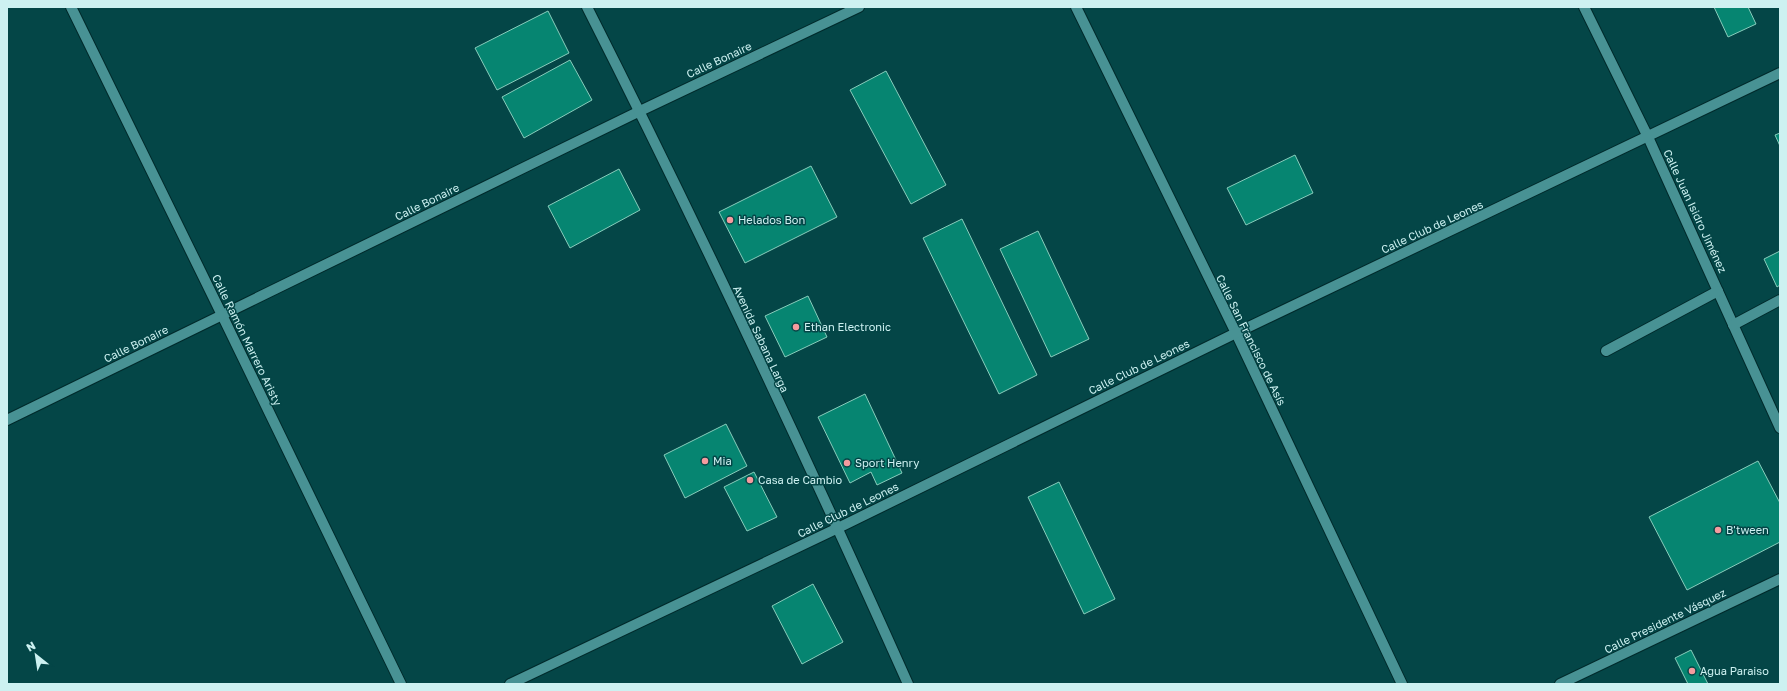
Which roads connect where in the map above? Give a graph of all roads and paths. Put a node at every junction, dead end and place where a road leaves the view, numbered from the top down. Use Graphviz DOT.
graph roads {
  1 [pos="71,7"];
  2 [pos="587,7"];
  3 [pos="859,7"];
  4 [pos="1076,7"];
  5 [pos="1584,7"];
  6 [pos="1780,73"];
  7 [pos="640,111"];
  8 [pos="1648,137"];
  9 [pos="1718,292"];
  10 [pos="1780,300"];
  11 [pos="222,315"];
  12 [pos="1733,325"];
  13 [pos="1236,333"];
  14 [pos="1606,351"];
  15 [pos="7,420"];
  16 [pos="1780,428"];
  17 [pos="838,528"];
  18 [pos="1780,579"];
  19 [pos="401,684"];
  20 [pos="510,684"];
  21 [pos="908,684"];
  22 [pos="1402,684"];
  23 [pos="1560,684"];
  1 -- 11 [label="street, Calle Ramón Marrero Aristy"];
  2 -- 7 [label="street, Avenida Sabana Larga"];
  3 -- 7 [label="street, Calle Bonaire"];
  4 -- 13 [label="street, Calle San Francisco de Asís"];
  5 -- 8 [label="street, Calle Juan Isidro Jiménez"];
  6 -- 8 [label="street, Calle Club de Leones"];
  7 -- 11 [label="street, Calle Bonaire"];
  7 -- 17 [label="street, Avenida Sabana Larga"];
  8 -- 9 [label="street, Calle Juan Isidro Jiménez"];
  8 -- 13 [label="street, Calle Club de Leones"];
  9 -- 12 [label="street, Calle Juan Isidro Jiménez"];
  9 -- 14 [label="street"];
  10 -- 12 [label="street"];
  11 -- 15 [label="street, Calle Bonaire"];
  11 -- 19 [label="street, Calle Ramón Marrero Aristy"];
  12 -- 16 [label="street, Calle Juan Isidro Jiménez"];
  13 -- 17 [label="street, Calle Club de Leones"];
  13 -- 22 [label="street, Calle San Francisco de Asís"];
  17 -- 20 [label="street, Calle Club de Leones"];
  17 -- 21 [label="street, Avenida Sabana Larga"];
  18 -- 23 [label="street, Calle Presidente Vásquez"];
}
